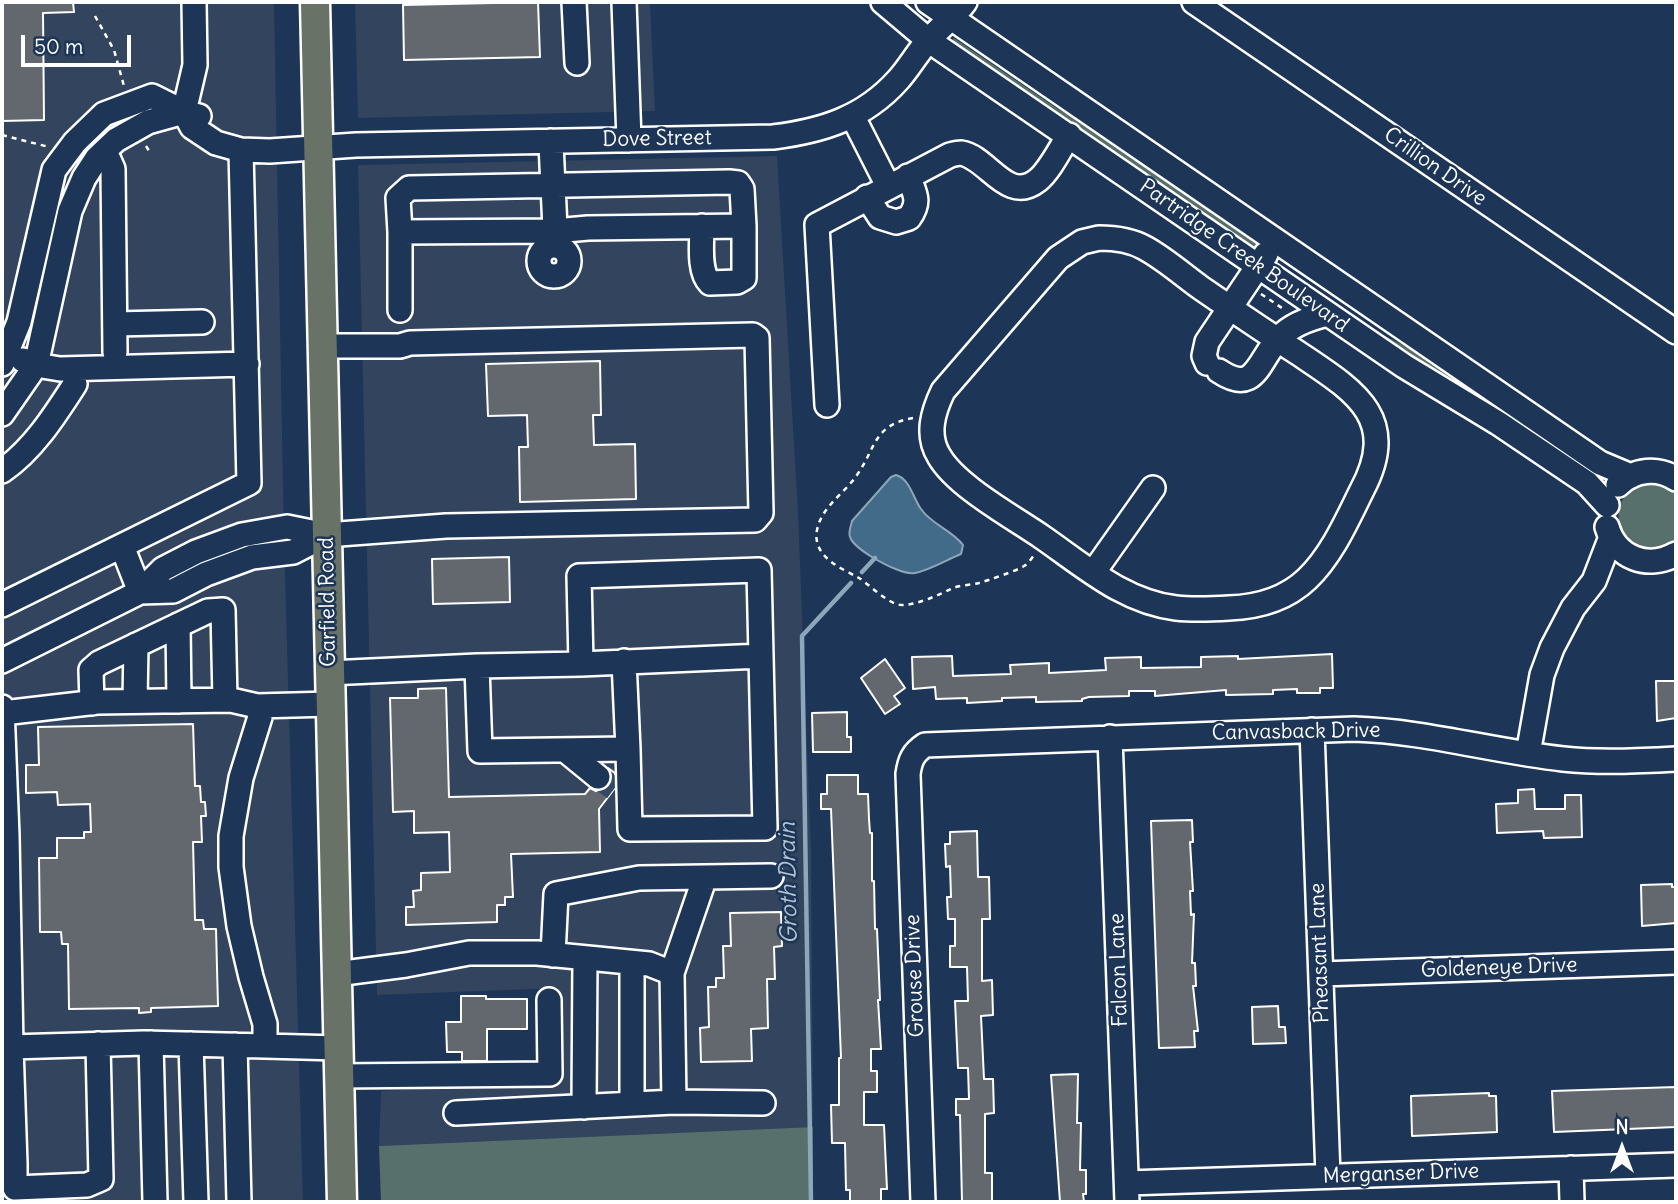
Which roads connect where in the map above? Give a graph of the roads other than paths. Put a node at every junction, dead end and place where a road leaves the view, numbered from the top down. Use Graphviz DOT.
graph roads {
  1 [pos="194,2"];
  2 [pos="315,2"];
  3 [pos="574,2"];
  4 [pos="624,2"];
  5 [pos="883,2"];
  6 [pos="929,2"];
  7 [pos="1194,2"];
  8 [pos="959,11"];
  9 [pos="928,40"];
  10 [pos="577,63"];
  11 [pos="184,112"];
  12 [pos="853,117"];
  13 [pos="1069,135"];
  14 [pos="629,140"];
  15 [pos="551,141"];
  16 [pos="318,146"];
  17 [pos="241,150"];
  18 [pos="105,151"];
  19 [pos="898,181"];
  20 [pos="553,185"];
  21 [pos="867,197"];
  22 [pos="702,226"];
  23 [pos="744,226"];
  24 [pos="400,232"];
  25 [pos="555,239"];
  26 [pos="1276,240"];
  27 [pos="1258,266"];
  28 [pos="1230,308"];
  29 [pos="401,310"];
  30 [pos="1328,314"];
  31 [pos="202,322"];
  32 [pos="115,324"];
  33 [pos="1676,332"];
  34 [pos="1278,340"];
  35 [pos="322,346"];
  36 [pos="115,352"];
  37 [pos="5,358"];
  38 [pos="247,364"];
  39 [pos="36,365"];
  40 [pos="75,384"];
  41 [pos="827,405"];
  42 [pos="2,414"];
  43 [pos="1671,470"];
  44 [pos="2,471"];
  45 [pos="1630,476"];
  46 [pos="1153,488"];
  47 [pos="1607,506"];
  48 [pos="326,535"];
  49 [pos="1611,537"];
  50 [pos="122,546"];
  51 [pos="1676,555"];
  52 [pos="1640,560"];
  53 [pos="1093,573"];
  54 [pos="1594,581"];
  55 [pos="140,592"];
  56 [pos="2,605"];
  57 [pos="178,625"];
  58 [pos="136,645"];
  59 [pos="761,656"];
  60 [pos="2,661"];
  61 [pos="624,662"];
  62 [pos="581,664"];
  63 [pos="477,666"];
  64 [pos="329,674"];
  65 [pos="225,700"];
  66 [pos="135,701"];
  67 [pos="178,701"];
  68 [pos="92,703"];
  69 [pos="330,704"];
  70 [pos="257,706"];
  71 [pos="2,710"];
  72 [pos="1312,730"];
  73 [pos="1110,737"];
  74 [pos="3,746"];
  75 [pos="628,749"];
  76 [pos="565,750"];
  77 [pos="915,751"];
  78 [pos="1528,754"];
  79 [pos="1676,759"];
  80 [pos="614,785"];
  81 [pos="4,791"];
  82 [pos="4,834"];
  83 [pos="771,876"];
  84 [pos="705,877"];
  85 [pos="553,955"];
  86 [pos="585,958"];
  87 [pos="1676,962"];
  88 [pos="632,963"];
  89 [pos="672,972"];
  90 [pos="337,974"];
  91 [pos="1321,974"];
  92 [pos="549,1000"];
  93 [pos="151,1043"];
  94 [pos="98,1044"];
  95 [pos="191,1044"];
  96 [pos="235,1045"];
  97 [pos="265,1046"];
  98 [pos="11,1047"];
  99 [pos="338,1048"];
  100 [pos="339,1076"];
  101 [pos="674,1102"];
  102 [pos="763,1103"];
  103 [pos="632,1104"];
  104 [pos="584,1107"];
  105 [pos="456,1113"];
  106 [pos="8,1164"];
  107 [pos="1676,1165"];
  108 [pos="1571,1168"];
  109 [pos="1328,1176"];
  110 [pos="1127,1193"];
  111 [pos="155,1202"];
  112 [pos="196,1202"];
  113 [pos="239,1202"];
  114 [pos="342,1202"];
  115 [pos="923,1202"];
  116 [pos="1572,1202"];
  1 -- 11 [label="street"];
  2 -- 16 [label="main road, Garfield Road"];
  3 -- 10 [label="street"];
  4 -- 14 [label="street"];
  5 -- 9 [label="street, Partridge Creek Boulevard"];
  6 -- 8 [label="street, Partridge Creek Boulevard"];
  7 -- 33 [label="street, Crillion Drive"];
  8 -- 9 [label="street, Dove Street"];
  8 -- 26 [label="street, Partridge Creek Boulevard"];
  9 -- 12 [label="street, Dove Street"];
  9 -- 13 [label="street, Partridge Creek Boulevard"];
  11 -- 16 [label="street, Dove Street"];
  11 -- 17 [label="street, Dove Street"];
  11 -- 18 [label="street"];
  11 -- 37 [label="street"];
  12 -- 14 [label="street, Dove Street"];
  12 -- 19 [label="street"];
  13 -- 19 [label="street"];
  13 -- 27 [label="street, Partridge Creek Boulevard"];
  14 -- 15 [label="street, Dove Street"];
  15 -- 16 [label="street, Dove Street"];
  15 -- 20 [label="street"];
  16 -- 17 [label="street, Dove Street"];
  16 -- 35 [label="main road, Garfield Road"];
  17 -- 38 [label="street"];
  18 -- 32 [label="street"];
  18 -- 39 [label="street"];
  19 -- 21 [label="street"];
  19 -- 21 [label="street"];
  20 -- 23 [label="street"];
  20 -- 24 [label="street"];
  20 -- 25 [label="street"];
  21 -- 41 [label="street"];
  22 -- 23 [label="street"];
  22 -- 23 [label="street"];
  22 -- 25 [label="street"];
  24 -- 25 [label="street"];
  24 -- 29 [label="street"];
  26 -- 27 [label="street"];
  26 -- 45 [label="street, Partridge Creek Boulevard"];
  27 -- 28 [label="street"];
  27 -- 30 [label="street, Partridge Creek Boulevard"];
  28 -- 34 [label="street"];
  28 -- 34 [label="street"];
  28 -- 53 [label="street"];
  30 -- 34 [label="street"];
  30 -- 47 [label="street, Partridge Creek Boulevard"];
  31 -- 32 [label="street"];
  32 -- 36 [label="street"];
  34 -- 53 [label="street"];
  35 -- 48 [label="main road, Garfield Road"];
  35 -- 48 [label="street"];
  37 -- 39 [label="street"];
  38 -- 39 [label="street"];
  38 -- 50 [label="street"];
  39 -- 42 [label="street"];
  40 -- 44 [label="street"];
  43 -- 45 [label="street"];
  45 -- 47 [label="street"];
  46 -- 53 [label="street"];
  47 -- 49 [label="street"];
  48 -- 55 [label="street"];
  48 -- 64 [label="main road, Garfield Road"];
  49 -- 52 [label="street"];
  49 -- 54 [label="street"];
  50 -- 55 [label="street"];
  50 -- 56 [label="street"];
  51 -- 52 [label="street"];
  52 -- 54 [label="street"];
  54 -- 78 [label="street"];
  55 -- 60 [label="street"];
  57 -- 58 [label="street"];
  57 -- 65 [label="street"];
  57 -- 67 [label="street"];
  58 -- 66 [label="street"];
  58 -- 68 [label="street"];
  59 -- 61 [label="street"];
  59 -- 62 [label="street"];
  59 -- 80 [label="street"];
  61 -- 62 [label="street"];
  61 -- 75 [label="street"];
  62 -- 63 [label="street"];
  63 -- 64 [label="street"];
  63 -- 76 [label="street"];
  64 -- 69 [label="main road, Garfield Road"];
  65 -- 67 [label="street"];
  65 -- 70 [label="street"];
  66 -- 67 [label="street"];
  66 -- 68 [label="street"];
  68 -- 71 [label="street"];
  69 -- 70 [label="street"];
  69 -- 90 [label="main road, Garfield Road"];
  70 -- 97 [label="street"];
  71 -- 74 [label="street"];
  72 -- 73 [label="street, Canvasback Drive"];
  72 -- 78 [label="street, Canvasback Drive"];
  72 -- 91 [label="street, Pheasant Lane"];
  73 -- 77 [label="street, Canvasback Drive"];
  73 -- 110 [label="street, Falcon Lane"];
  74 -- 81 [label="street"];
  75 -- 76 [label="street"];
  75 -- 80 [label="street"];
  76 -- 80 [label="street"];
  77 -- 115 [label="street, Grouse Drive"];
  78 -- 79 [label="street, Canvasback Drive"];
  81 -- 82 [label="street"];
  82 -- 98 [label="street"];
  83 -- 84 [label="street"];
  84 -- 85 [label="street"];
  84 -- 89 [label="street"];
  85 -- 86 [label="street"];
  85 -- 90 [label="street"];
  86 -- 88 [label="street"];
  86 -- 104 [label="street"];
  87 -- 91 [label="street, Goldeneye Drive"];
  88 -- 89 [label="street"];
  88 -- 103 [label="street"];
  89 -- 101 [label="street"];
  90 -- 99 [label="main road, Garfield Road"];
  91 -- 109 [label="street, Pheasant Lane"];
  92 -- 100 [label="street"];
  93 -- 94 [label="street"];
  93 -- 95 [label="street"];
  93 -- 111 [label="street"];
  94 -- 98 [label="street"];
  94 -- 106 [label="street"];
  95 -- 96 [label="street"];
  95 -- 112 [label="street"];
  96 -- 97 [label="street"];
  96 -- 113 [label="street"];
  97 -- 99 [label="street"];
  98 -- 106 [label="street"];
  99 -- 100 [label="main road, Garfield Road"];
  100 -- 114 [label="main road, Garfield Road"];
  101 -- 102 [label="street"];
  101 -- 103 [label="street"];
  103 -- 104 [label="street"];
  104 -- 105 [label="street"];
  107 -- 108 [label="street, Merganser Drive"];
  108 -- 109 [label="street, Merganser Drive"];
  108 -- 116 [label="street"];
  109 -- 110 [label="street, Merganser Drive"];
}
